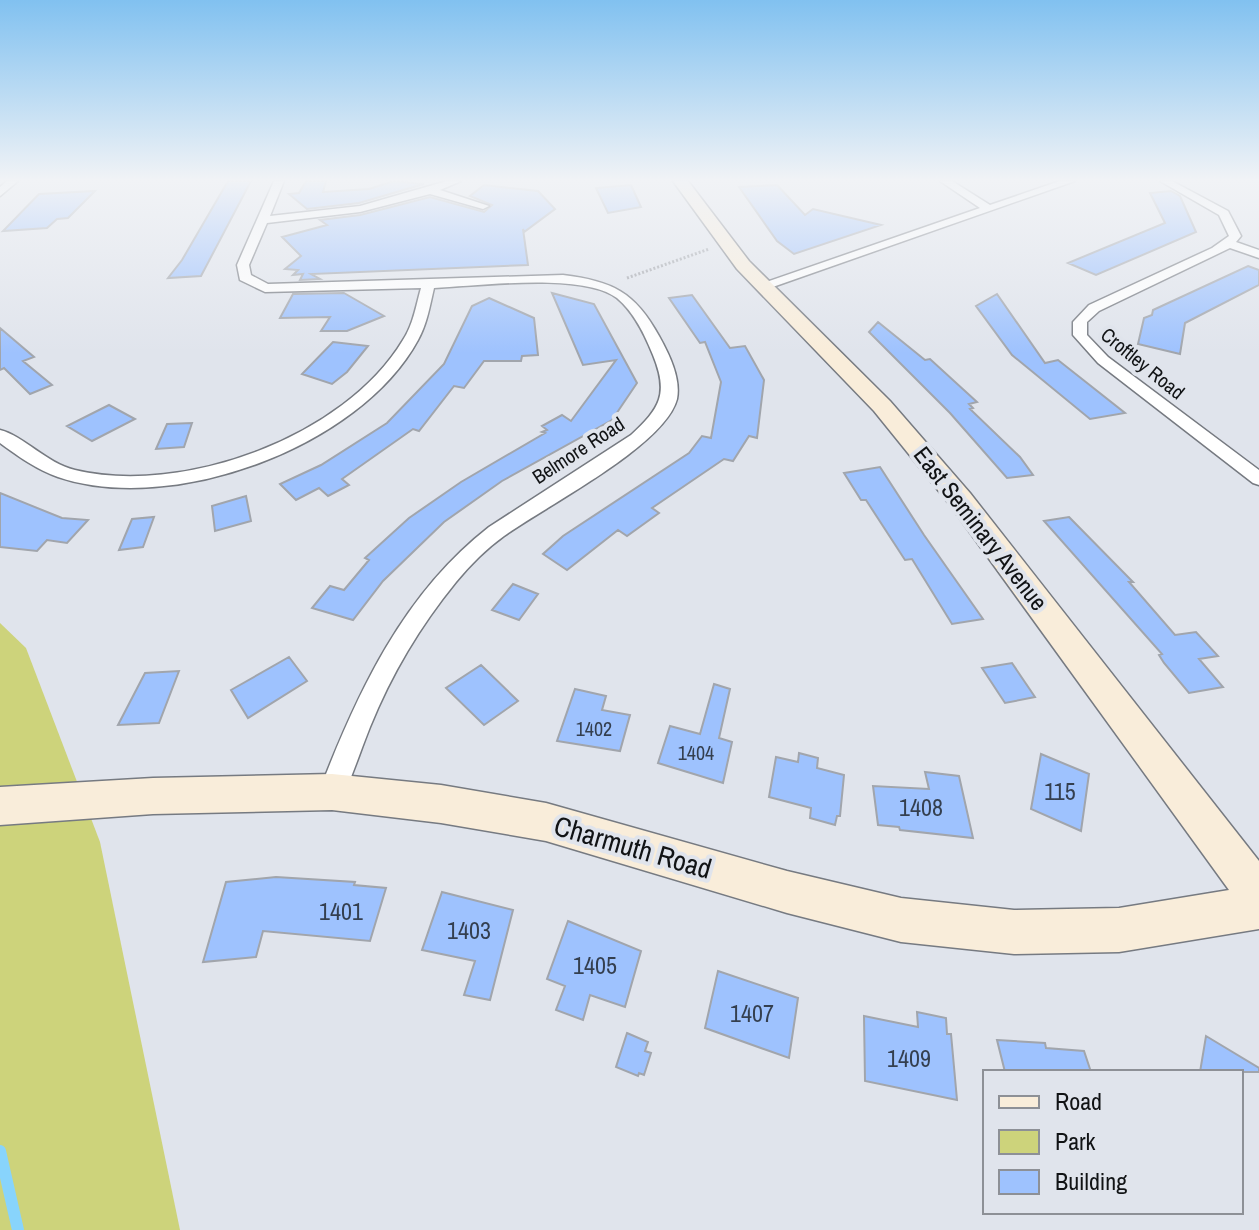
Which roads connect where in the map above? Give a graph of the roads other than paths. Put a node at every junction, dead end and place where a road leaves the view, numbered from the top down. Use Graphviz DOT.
graph roads {
  1 [pos="254,238"];
  2 [pos="722,238"];
  3 [pos="900,238"];
  4 [pos="1233,238"];
  5 [pos="1229,244"];
  6 [pos="1259,254"];
  7 [pos="428,286"];
  8 [pos="762,286"];
  9 [pos="0,435"];
  10 [pos="1259,479"];
  11 [pos="332,792"];
  12 [pos="2,806"];
  13 [pos="1259,895"];
  14 [pos="1259,907"];
  1 -- 7 [label="street, Belmore Road"];
  2 -- 8 [label="street, East Seminary Avenue"];
  3 -- 8 [label="street"];
  4 -- 5 [label="street"];
  5 -- 6 [label="street"];
  5 -- 10 [label="street, Croftley Road"];
  7 -- 9 [label="street"];
  7 -- 11 [label="street, Belmore Road"];
  8 -- 13 [label="street, East Seminary Avenue"];
  11 -- 12 [label="street, Charmuth Road"];
  11 -- 14 [label="street, Charmuth Road"];
}
